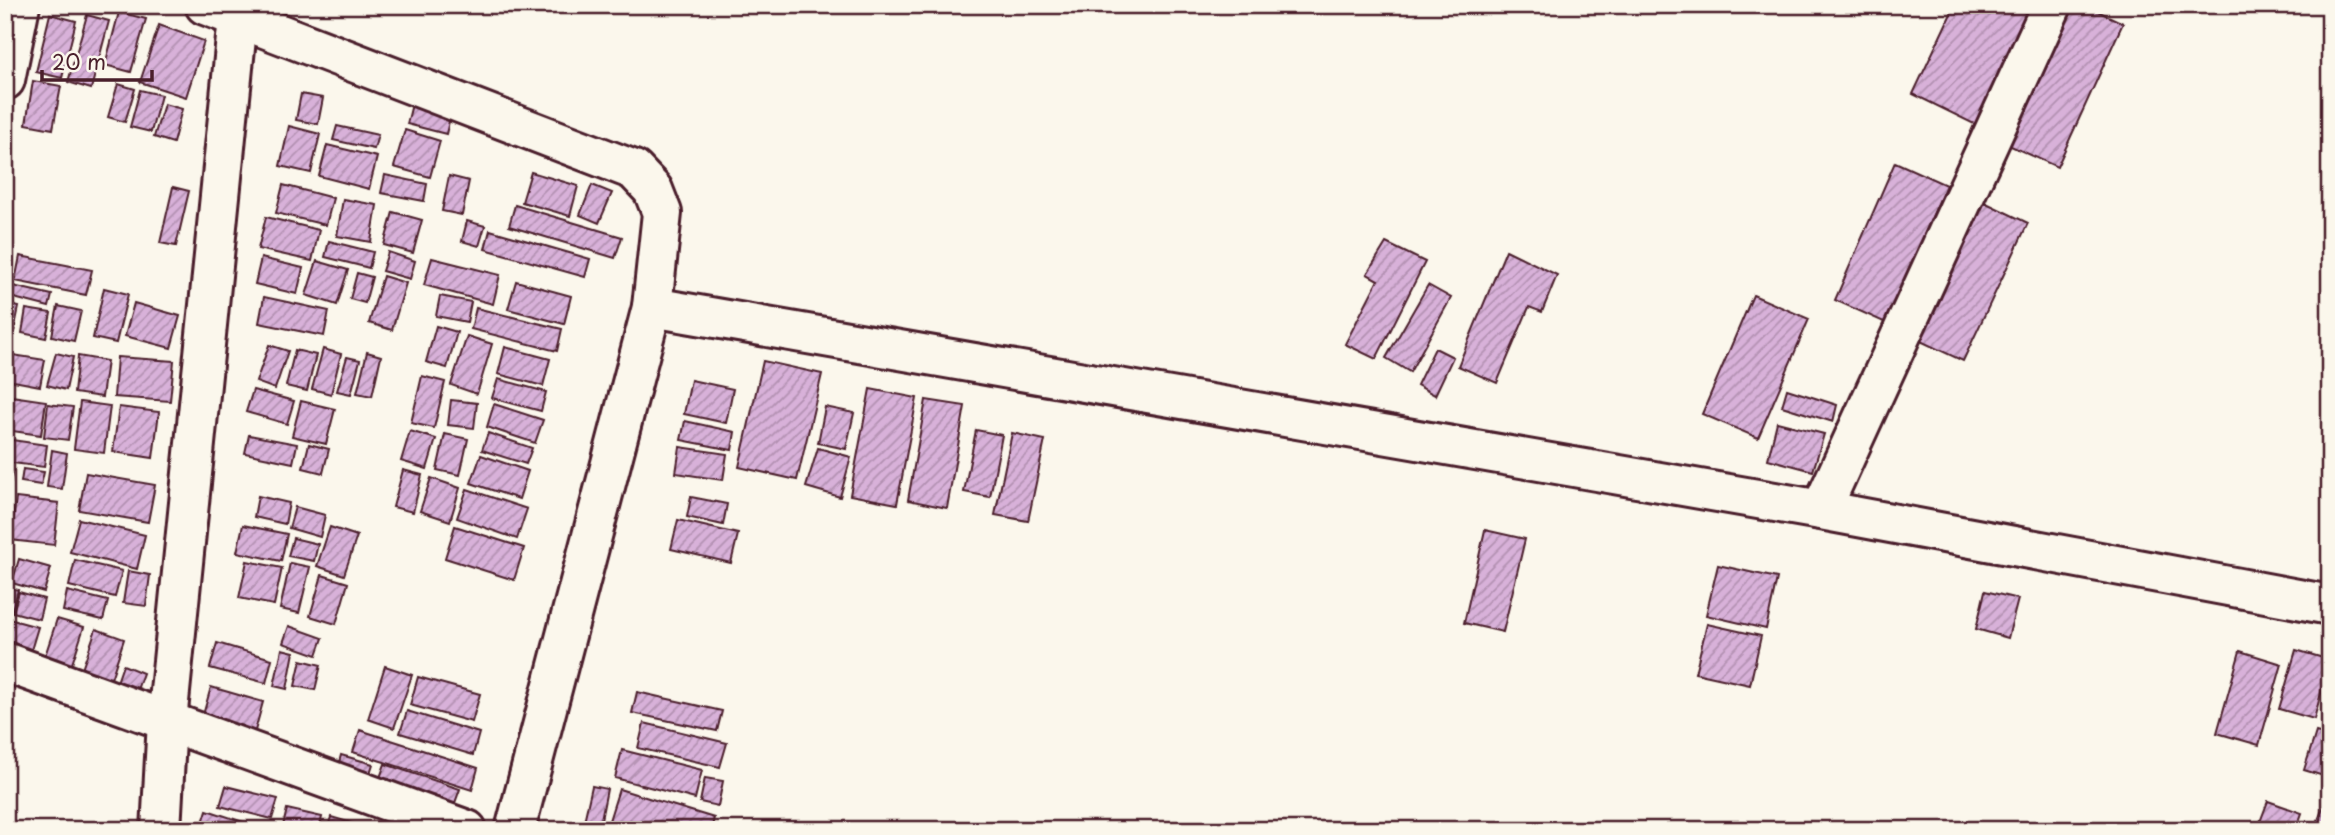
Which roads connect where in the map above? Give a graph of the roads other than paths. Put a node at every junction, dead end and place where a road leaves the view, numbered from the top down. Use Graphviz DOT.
graph roads {
  1 [pos="20,5"];
  2 [pos="2052,5"];
  3 [pos="221,12"];
  4 [pos="5,80"];
  5 [pos="652,307"];
  6 [pos="1821,510"];
  7 [pos="2330,605"];
  8 [pos="5,662"];
  9 [pos="167,721"];
  10 [pos="161,830"];
  11 [pos="467,830"];
  12 [pos="515,830"];
  1 -- 4 [label="street"];
  2 -- 6 [label="street"];
  3 -- 5 [label="street"];
  3 -- 9 [label="street"];
  5 -- 6 [label="street"];
  5 -- 12 [label="street"];
  6 -- 7 [label="street"];
  8 -- 9 [label="street"];
  9 -- 10 [label="street"];
  9 -- 11 [label="street"];
}
